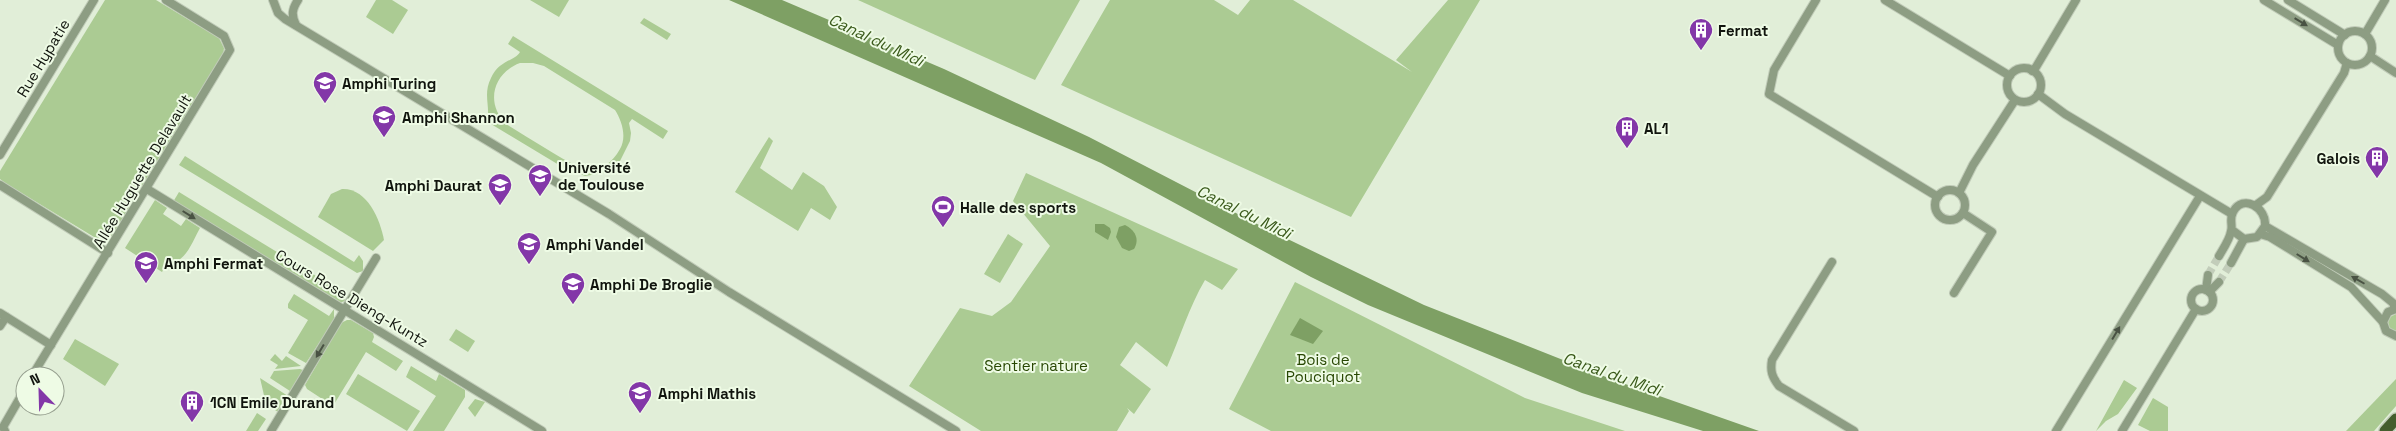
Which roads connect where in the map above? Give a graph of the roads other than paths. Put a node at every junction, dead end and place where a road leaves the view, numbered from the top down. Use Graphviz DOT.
graph roads {
  1 [pos="94,0"];
  2 [pos="166,0"];
  3 [pos="273,0"];
  4 [pos="298,0"];
  5 [pos="1816,0"];
  6 [pos="1885,0"];
  7 [pos="2076,0"];
  8 [pos="2264,0"];
  9 [pos="2288,0"];
  10 [pos="2385,0"];
  11 [pos="296,25"];
  12 [pos="2365,34"];
  13 [pos="2345,35"];
  14 [pos="2338,46"];
  15 [pos="2370,56"];
  16 [pos="2347,63"];
  17 [pos="2032,70"];
  18 [pos="2396,73"];
  19 [pos="2010,76"];
  20 [pos="2038,94"];
  21 [pos="2015,100"];
  22 [pos="0,155"];
  23 [pos="0,185"];
  24 [pos="147,189"];
  25 [pos="1959,193"];
  26 [pos="2200,196"];
  27 [pos="1938,197"];
  28 [pos="2256,205"];
  29 [pos="1963,213"];
  30 [pos="2232,214"];
  31 [pos="2265,226"];
  32 [pos="2232,230"];
  33 [pos="2260,234"];
  34 [pos="2244,239"];
  35 [pos="108,253"];
  36 [pos="2219,256"];
  37 [pos="376,258"];
  38 [pos="1832,262"];
  39 [pos="2230,263"];
  40 [pos="2208,275"];
  41 [pos="2219,282"];
  42 [pos="2207,291"];
  43 [pos="1954,293"];
  44 [pos="345,309"];
  45 [pos="2196,309"];
  46 [pos="2396,309"];
  47 [pos="3,315"];
  48 [pos="2383,322"];
  49 [pos="0,326"];
  50 [pos="2396,336"];
  51 [pos="51,345"];
  52 [pos="38,366"];
  53 [pos="15,406"];
  54 [pos="2396,419"];
  55 [pos="5,431"];
  56 [pos="271,431"];
  57 [pos="542,431"];
  58 [pos="956,431"];
  59 [pos="1854,431"];
  60 [pos="2056,431"];
  61 [pos="2122,431"];
  62 [pos="2385,431"];
  1 -- 22 [label="street, Rue Hypatie"];
  2 -- 24 [label="street, Allée Huguette Delavault"];
  3 -- 11 [label="street"];
  4 -- 11 [label="street"];
  5 -- 27 [label="street"];
  6 -- 19 [label="street"];
  7 -- 17 [label="street"];
  8 -- 14 [label="street, one-way"];
  9 -- 13 [label="street"];
  10 -- 12 [label="street"];
  11 -- 58 [label="street"];
  12 -- 13 [label="street"];
  12 -- 15 [label="street"];
  13 -- 14 [label="street"];
  14 -- 16 [label="street"];
  15 -- 16 [label="street"];
  15 -- 18 [label="street"];
  16 -- 28 [label="street"];
  17 -- 19 [label="street"];
  17 -- 20 [label="street"];
  19 -- 21 [label="street"];
  20 -- 21 [label="street"];
  20 -- 26 [label="street"];
  21 -- 25 [label="street"];
  23 -- 35 [label="street"];
  24 -- 35 [label="street, Allée Huguette Delavault"];
  24 -- 44 [label="street, Cours Rose Dieng-Kuntz, one-way"];
  25 -- 27 [label="street"];
  25 -- 29 [label="street"];
  26 -- 30 [label="street"];
  60 -- 26 [label="street, one-way"];
  27 -- 29 [label="street"];
  28 -- 30 [label="street"];
  28 -- 31 [label="street"];
  29 -- 43 [label="street"];
  30 -- 32 [label="street"];
  31 -- 33 [label="street"];
  46 -- 31 [label="street, one-way"];
  32 -- 34 [label="street"];
  32 -- 36 [label="street"];
  33 -- 34 [label="street"];
  33 -- 48 [label="street, one-way"];
  34 -- 39 [label="street"];
  35 -- 51 [label="street, Allée Huguette Delavault"];
  37 -- 44 [label="street"];
  38 -- 59 [label="street"];
  40 -- 42 [label="street"];
  41 -- 42 [label="street"];
  42 -- 45 [label="street"];
  42 -- 45 [label="street"];
  44 -- 56 [label="street, one-way"];
  44 -- 57 [label="street, Cours Rose Dieng-Kuntz"];
  45 -- 61 [label="street"];
  46 -- 48 [label="street"];
  47 -- 49 [label="street"];
  47 -- 51 [label="street"];
  48 -- 50 [label="street"];
  51 -- 52 [label="street, Allée Huguette Delavault"];
  53 -- 55 [label="street"];
  54 -- 62 [label="main road"];
}
